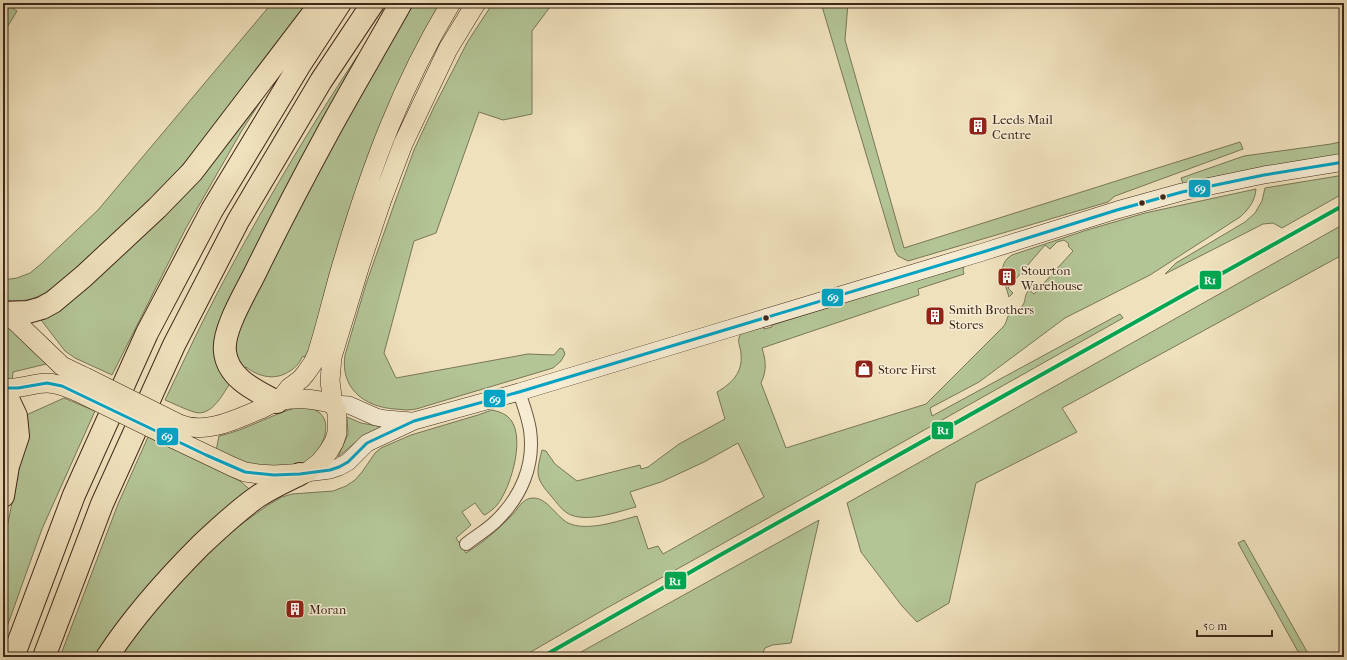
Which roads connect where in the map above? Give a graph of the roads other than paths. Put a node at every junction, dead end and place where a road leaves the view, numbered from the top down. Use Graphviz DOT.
graph roads {
  1 [pos="321,3"];
  2 [pos="340,3"];
  3 [pos="373,3"];
  4 [pos="401,3"];
  5 [pos="451,3"];
  6 [pos="476,3"];
  7 [pos="1344,162"];
  8 [pos="3,314"];
  9 [pos="81,385"];
  10 [pos="3,389"];
  11 [pos="519,392"];
  12 [pos="278,402"];
  13 [pos="334,404"];
  14 [pos="414,422"];
  15 [pos="3,423"];
  16 [pos="175,431"];
  17 [pos="8,466"];
  18 [pos="303,473"];
  19 [pos="3,496"];
  20 [pos="466,544"];
  21 [pos="14,657"];
  22 [pos="44,657"];
  23 [pos="107,657"];
  1 -- 8 [label="highway"];
  2 -- 21 [label="highway"];
  3 -- 22 [label="highway"];
  4 -- 12 [label="highway"];
  5 -- 12 [label="main road"];
  6 -- 13 [label="main road"];
  7 -- 11 [label="main road"];
  8 -- 9 [label="main road"];
  9 -- 10 [label="main road"];
  9 -- 16 [label="main road, bridge"];
  10 -- 17 [label="highway"];
  11 -- 14 [label="main road"];
  11 -- 20 [label="street"];
  12 -- 13 [label="main road"];
  12 -- 16 [label="main road"];
  13 -- 14 [label="main road"];
  13 -- 18 [label="main road"];
  14 -- 18 [label="main road"];
  15 -- 17 [label="highway"];
  16 -- 18 [label="main road"];
  17 -- 19 [label="highway"];
  18 -- 23 [label="highway"];
}
